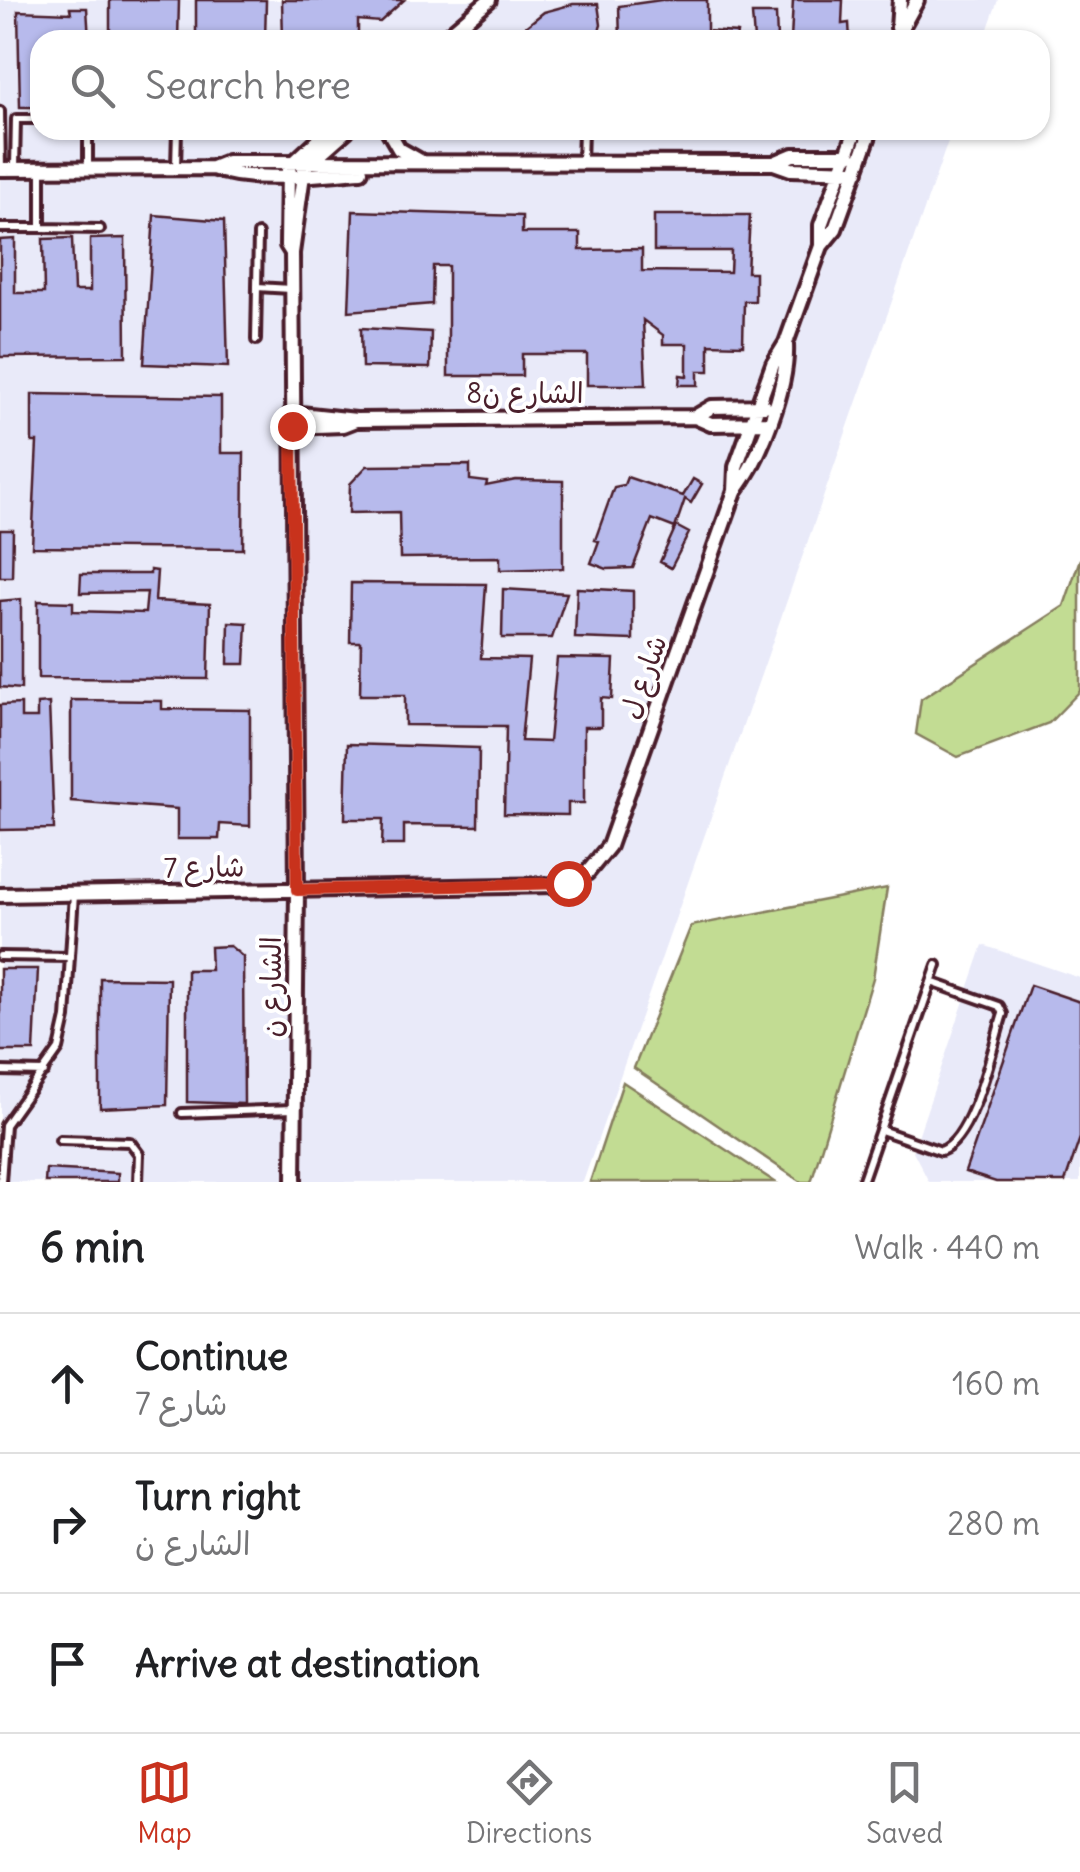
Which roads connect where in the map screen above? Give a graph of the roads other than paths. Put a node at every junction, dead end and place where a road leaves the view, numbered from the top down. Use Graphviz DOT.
graph roads {
  1 [pos="489,0"];
  2 [pos="900,0"];
  3 [pos="917,0"];
  4 [pos="454,30"];
  5 [pos="897,30"];
  6 [pos="899,30"];
  7 [pos="0,110"];
  8 [pos="30,119"];
  9 [pos="88,140"];
  10 [pos="177,140"];
  11 [pos="318,140"];
  12 [pos="335,140"];
  13 [pos="394,140"];
  14 [pos="583,140"];
  15 [pos="852,140"];
  16 [pos="867,140"];
  17 [pos="846,154"];
  18 [pos="862,155"];
  19 [pos="774,163"];
  20 [pos="582,164"];
  21 [pos="430,165"];
  22 [pos="40,168"];
  23 [pos="88,168"];
  24 [pos="176,168"];
  25 [pos="289,168"];
  26 [pos="5,169"];
  27 [pos="305,169"];
  28 [pos="841,171"];
  29 [pos="856,171"];
  30 [pos="0,228"];
  31 [pos="41,228"];
  32 [pos="100,229"];
  33 [pos="258,234"];
  34 [pos="822,246"];
  35 [pos="292,253"];
  36 [pos="258,287"];
  37 [pos="292,289"];
  38 [pos="256,340"];
  39 [pos="786,343"];
  40 [pos="758,406"];
  41 [pos="774,406"];
  42 [pos="695,417"];
  43 [pos="291,420"];
  44 [pos="752,424"];
  45 [pos="768,424"];
  46 [pos="736,490"];
  47 [pos="587,873"];
  48 [pos="297,890"];
  49 [pos="74,894"];
  50 [pos="0,895"];
  51 [pos="0,956"];
  52 [pos="70,957"];
  53 [pos="937,965"];
  54 [pos="931,982"];
  55 [pos="0,1071"];
  56 [pos="46,1072"];
  57 [pos="296,1109"];
  58 [pos="182,1113"];
  59 [pos="880,1130"];
  60 [pos="60,1140"];
  61 [pos="1,1182"];
  62 [pos="138,1182"];
  63 [pos="294,1182"];
  64 [pos="862,1182"];
  1 -- 4 [label="street"];
  2 -- 5 [label="street"];
  3 -- 6 [label="street"];
  7 -- 26 [label="lane"];
  8 -- 26 [label="lane"];
  9 -- 23 [label="lane"];
  10 -- 24 [label="lane"];
  11 -- 25 [label="street"];
  12 -- 27 [label="street"];
  13 -- 21 [label="street"];
  14 -- 20 [label="lane"];
  15 -- 17 [label="street, شارع ل"];
  16 -- 18 [label="street, شارع ل"];
  17 -- 18 [label="street"];
  17 -- 19 [label="street"];
  17 -- 28 [label="street, شارع ل"];
  18 -- 29 [label="street, شارع ل"];
  19 -- 20 [label="street"];
  19 -- 28 [label="street"];
  20 -- 21 [label="street"];
  21 -- 27 [label="street"];
  22 -- 23 [label="street"];
  22 -- 26 [label="street"];
  22 -- 31 [label="lane"];
  23 -- 24 [label="street"];
  24 -- 25 [label="street"];
  25 -- 27 [label="street"];
  25 -- 35 [label="street, الشارع ن"];
  27 -- 35 [label="street, الشارع ن"];
  28 -- 29 [label="street"];
  28 -- 34 [label="street, شارع ل"];
  29 -- 34 [label="street, شارع ل"];
  30 -- 31 [label="lane"];
  31 -- 32 [label="lane"];
  33 -- 36 [label="lane"];
  34 -- 39 [label="street, شارع ل"];
  35 -- 37 [label="street, الشارع ن"];
  36 -- 37 [label="lane"];
  36 -- 38 [label="lane"];
  37 -- 43 [label="street, الشارع ن"];
  39 -- 40 [label="street, شارع ل"];
  39 -- 41 [label="street, شارع ل"];
  40 -- 41 [label="street, الشارع ن8"];
  40 -- 42 [label="street, الشارع ن8"];
  40 -- 44 [label="street, شارع ل"];
  41 -- 45 [label="street, شارع ل"];
  42 -- 43 [label="street, الشارع ن8"];
  42 -- 44 [label="street, الشارع ن8"];
  43 -- 48 [label="street, الشارع ن"];
  44 -- 45 [label="street, الشارع ن8"];
  44 -- 46 [label="street, شارع ل"];
  45 -- 46 [label="street, شارع ل"];
  46 -- 47 [label="street, شارع ل"];
  47 -- 48 [label="street, شارع 7"];
  48 -- 49 [label="street, شارع 7"];
  48 -- 57 [label="street, الشارع ن"];
  49 -- 50 [label="street, شارع 7"];
  49 -- 52 [label="lane"];
  51 -- 52 [label="lane"];
  52 -- 56 [label="lane"];
  53 -- 54 [label="lane"];
  54 -- 59 [label="lane"];
  54 -- 59 [label="lane"];
  55 -- 56 [label="lane"];
  56 -- 61 [label="lane"];
  57 -- 58 [label="lane"];
  57 -- 63 [label="street, الشارع ن"];
  59 -- 64 [label="lane"];
  60 -- 62 [label="lane"];
}
